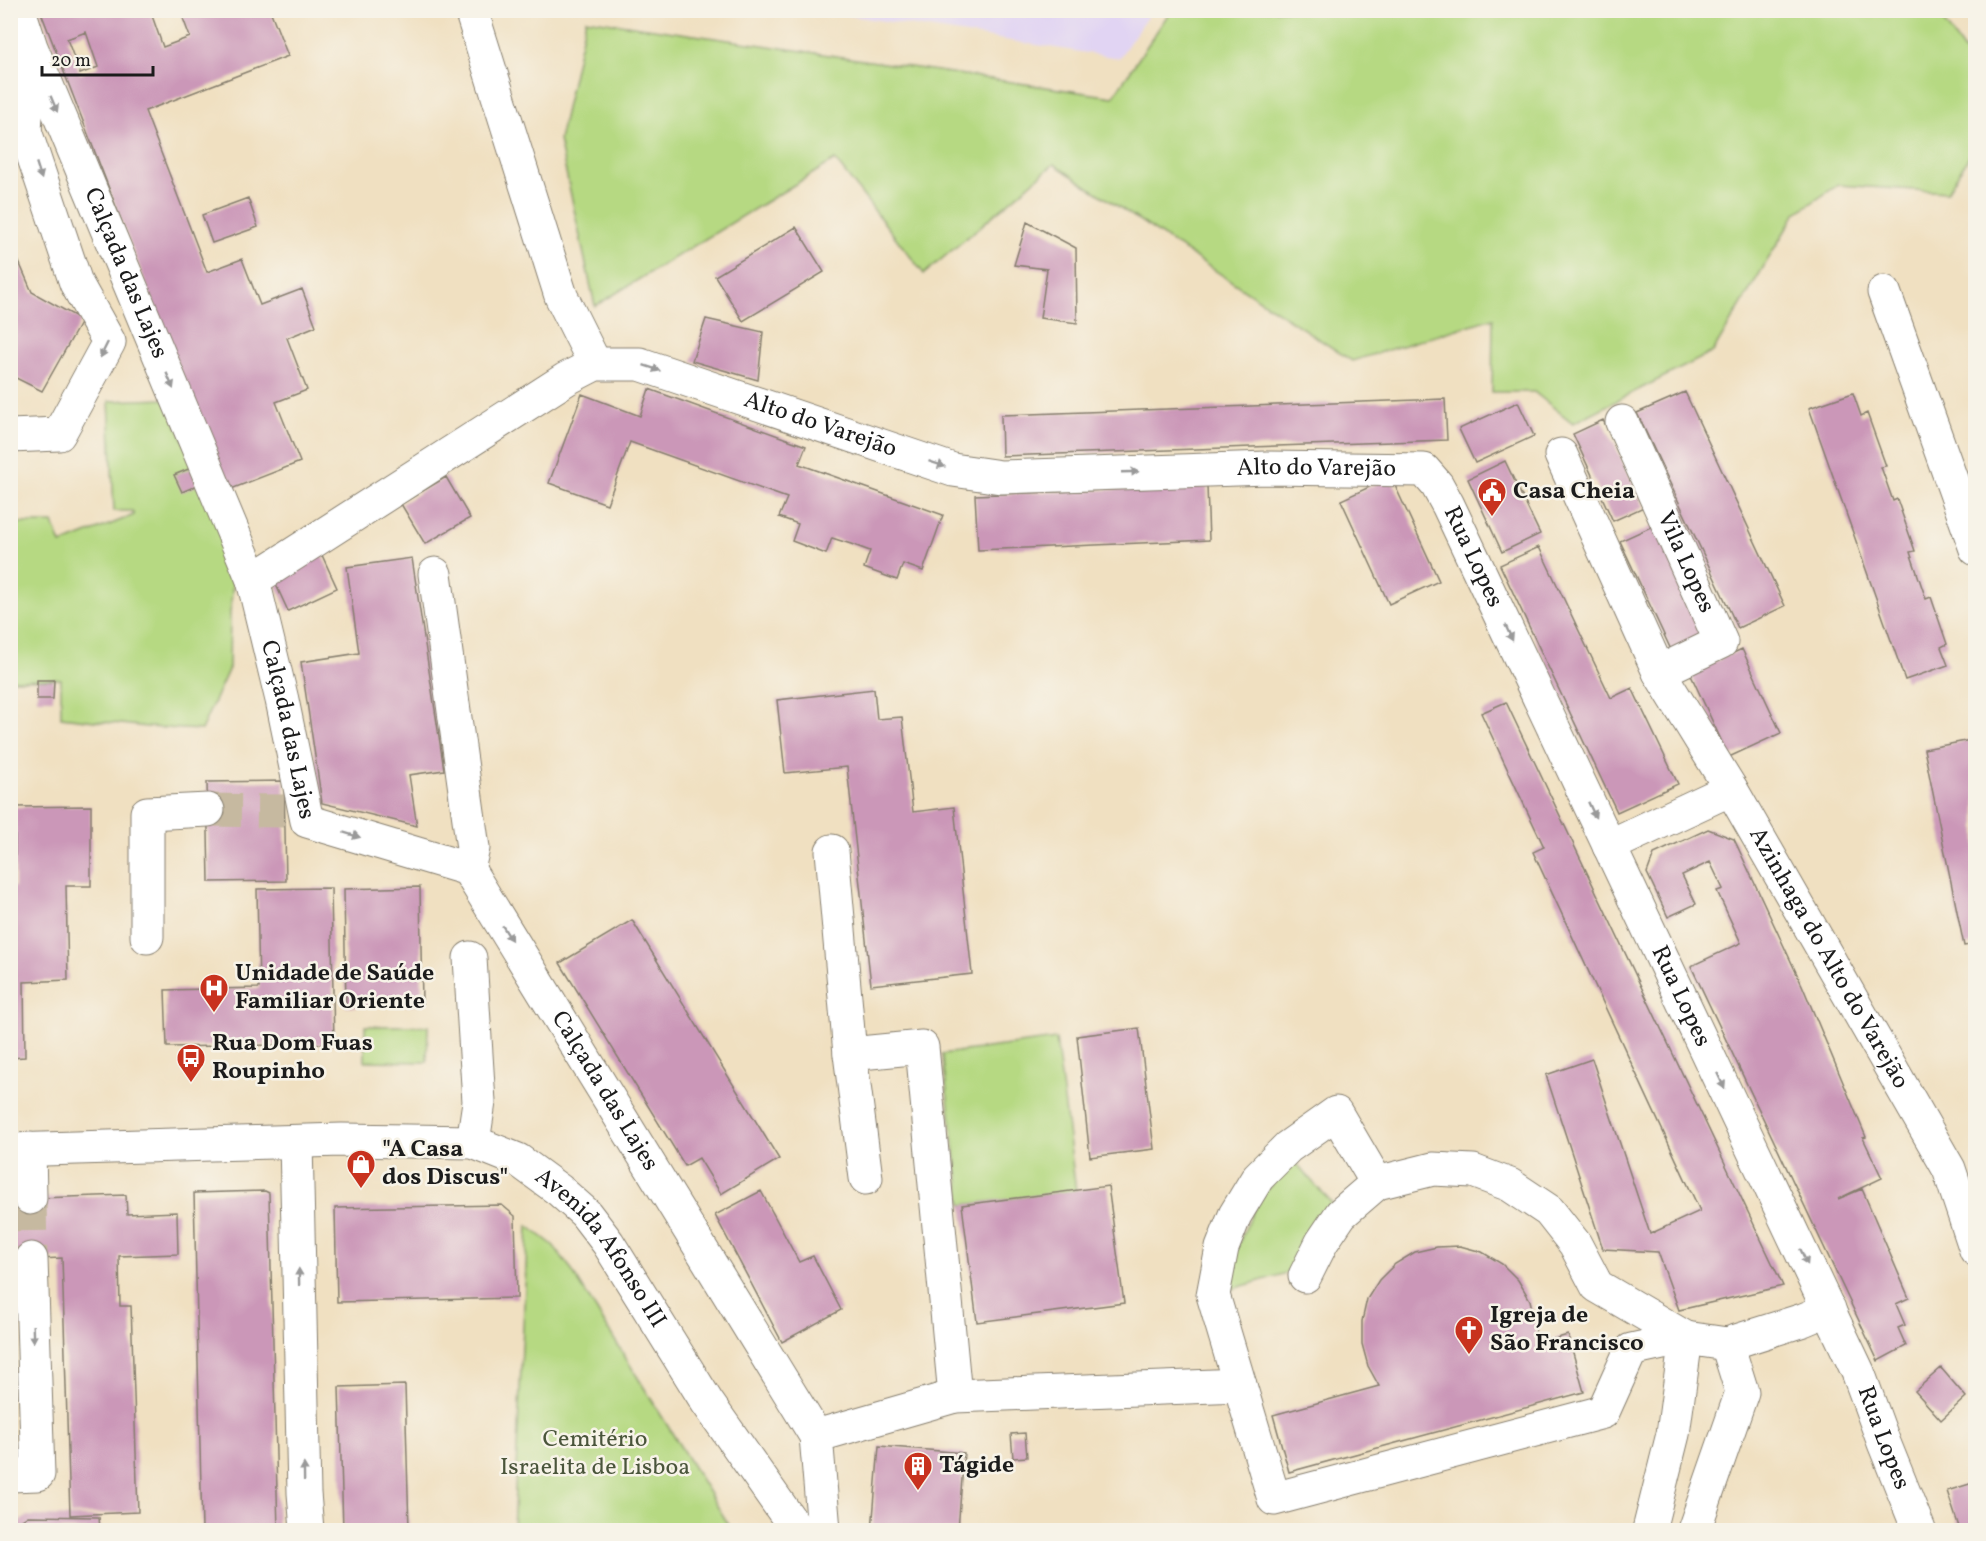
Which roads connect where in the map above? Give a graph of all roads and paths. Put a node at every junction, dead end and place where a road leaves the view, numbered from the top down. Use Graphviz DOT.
graph roads {
  1 [pos="19,10"];
  2 [pos="471,10"];
  3 [pos="21,54"];
  4 [pos="18,134"];
  5 [pos="1884,292"];
  6 [pos="595,364"];
  7 [pos="1622,422"];
  8 [pos="10,436"];
  9 [pos="1561,455"];
  10 [pos="1424,470"];
  11 [pos="1976,549"];
  12 [pos="435,574"];
  13 [pos="253,580"];
  14 [pos="1659,672"];
  15 [pos="1731,789"];
  16 [pos="208,810"];
  17 [pos="1610,846"];
  18 [pos="832,851"];
  19 [pos="468,869"];
  20 [pos="147,937"];
  21 [pos="470,958"];
  22 [pos="850,1054"];
  23 [pos="296,1142"];
  24 [pos="473,1142"];
  25 [pos="20,1149"];
  26 [pos="866,1178"];
  27 [pos="1377,1183"];
  28 [pos="30,1198"];
  29 [pos="1976,1250"];
  30 [pos="31,1267"];
  31 [pos="1305,1276"];
  32 [pos="1829,1309"];
  33 [pos="1686,1338"];
  34 [pos="1727,1344"];
  35 [pos="1240,1385"];
  36 [pos="955,1396"];
  37 [pos="816,1436"];
  38 [pos="10,1475"];
  39 [pos="307,1530"];
  40 [pos="796,1530"];
  41 [pos="824,1530"];
  42 [pos="1649,1530"];
  43 [pos="1694,1530"];
  44 [pos="1919,1530"];
  1 -- 3 [label="street, Calçada das Lajes"];
  2 -- 6 [label="street"];
  3 -- 4 [label="street"];
  3 -- 13 [label="street, Calçada das Lajes, one-way"];
  4 -- 8 [label="street, one-way"];
  5 -- 11 [label="street"];
  6 -- 10 [label="street, Alto do Varejão, one-way"];
  6 -- 13 [label="street"];
  7 -- 14 [label="street, Vila Lopes"];
  9 -- 14 [label="street"];
  10 -- 17 [label="street, Rua Lopes, one-way"];
  12 -- 19 [label="street"];
  13 -- 19 [label="street, Calçada das Lajes, one-way"];
  14 -- 15 [label="street"];
  15 -- 17 [label="street"];
  15 -- 29 [label="street, Azinhaga do Alto do Varejão"];
  16 -- 20 [label="street"];
  17 -- 32 [label="street, Rua Lopes, one-way"];
  18 -- 22 [label="street"];
  19 -- 37 [label="street, Calçada das Lajes, one-way"];
  21 -- 24 [label="street"];
  22 -- 26 [label="street"];
  22 -- 36 [label="street"];
  23 -- 24 [label="street, Avenida Afonso III"];
  23 -- 25 [label="street, Avenida Afonso III"];
  39 -- 23 [label="street, one-way"];
  24 -- 40 [label="street, Avenida Afonso III"];
  25 -- 28 [label="street"];
  27 -- 31 [label="street"];
  27 -- 33 [label="street"];
  27 -- 35 [label="street"];
  30 -- 38 [label="street, one-way"];
  32 -- 34 [label="street"];
  32 -- 44 [label="street, Rua Lopes"];
  33 -- 34 [label="street"];
  33 -- 35 [label="street"];
  33 -- 42 [label="street"];
  34 -- 43 [label="street"];
  35 -- 36 [label="street"];
  36 -- 37 [label="street"];
  37 -- 41 [label="street, Calçada das Lajes"];
}
